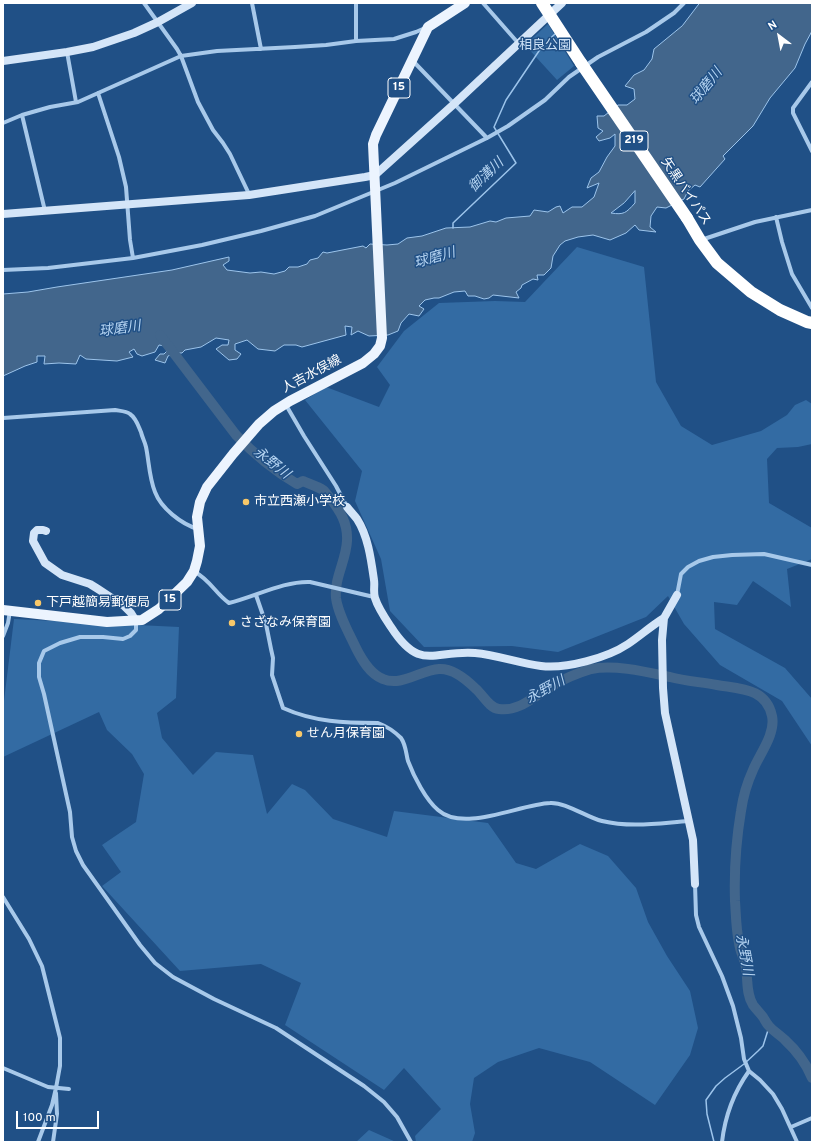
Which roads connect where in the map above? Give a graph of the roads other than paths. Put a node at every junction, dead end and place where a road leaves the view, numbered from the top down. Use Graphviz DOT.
graph roads {
  1 [pos="144,3"];
  2 [pos="192,3"];
  3 [pos="252,3"];
  4 [pos="356,3"];
  5 [pos="465,3"];
  6 [pos="483,3"];
  7 [pos="542,3"];
  8 [pos="562,3"];
  9 [pos="684,3"];
  10 [pos="550,15"];
  11 [pos="158,22"];
  12 [pos="428,27"];
  13 [pos="356,41"];
  14 [pos="519,44"];
  15 [pos="261,49"];
  16 [pos="67,52"];
  17 [pos="181,56"];
  18 [pos="412,60"];
  19 [pos="3,61"];
  20 [pos="812,82"];
  21 [pos="98,93"];
  22 [pos="76,102"];
  23 [pos="454,104"];
  24 [pos="22,115"];
  25 [pos="3,123"];
  26 [pos="487,138"];
  27 [pos="812,151"];
  28 [pos="375,175"];
  29 [pos="376,193"];
  30 [pos="249,195"];
  31 [pos="127,205"];
  32 [pos="812,210"];
  33 [pos="45,211"];
  34 [pos="3,214"];
  35 [pos="776,218"];
  36 [pos="700,240"];
  37 [pos="133,258"];
  38 [pos="3,270"];
  39 [pos="812,308"];
  40 [pos="812,323"];
  41 [pos="286,404"];
  42 [pos="3,418"];
  43 [pos="347,507"];
  44 [pos="198,528"];
  45 [pos="46,531"];
  46 [pos="812,565"];
  47 [pos="194,571"];
  48 [pos="256,595"];
  49 [pos="677,595"];
  50 [pos="374,597"];
  51 [pos="7,611"];
  52 [pos="664,618"];
  53 [pos="136,621"];
  54 [pos="3,636"];
  55 [pos="690,821"];
  56 [pos="695,884"];
  57 [pos="3,897"];
  58 [pos="3,1068"];
  59 [pos="750,1070"];
  60 [pos="56,1088"];
  61 [pos="69,1089"];
  62 [pos="812,1118"];
  63 [pos="791,1127"];
  64 [pos="38,1142"];
  65 [pos="52,1142"];
  66 [pos="411,1142"];
  67 [pos="722,1142"];
  68 [pos="797,1142"];
  1 -- 11 [label="street"];
  2 -- 11 [label="street"];
  3 -- 15 [label="street"];
  4 -- 13 [label="street"];
  5 -- 12 [label="main road"];
  6 -- 14 [label="street"];
  7 -- 10 [label="highway, 矢黒バイパス / 219"];
  8 -- 10 [label="street"];
  9 -- 26 [label="street"];
  10 -- 14 [label="street"];
  10 -- 36 [label="highway, 矢黒バイパス / 219, bridge"];
  11 -- 16 [label="street"];
  11 -- 17 [label="street"];
  12 -- 13 [label="street"];
  12 -- 18 [label="main road, 人吉水俣線 / 15"];
  13 -- 15 [label="street"];
  14 -- 23 [label="street"];
  15 -- 17 [label="street"];
  16 -- 19 [label="street"];
  16 -- 22 [label="street"];
  17 -- 21 [label="street"];
  17 -- 30 [label="street"];
  18 -- 23 [label="street"];
  18 -- 28 [label="main road, 人吉水俣線 / 15"];
  20 -- 27 [label="street"];
  21 -- 22 [label="street"];
  21 -- 31 [label="street"];
  22 -- 24 [label="street"];
  23 -- 26 [label="street"];
  23 -- 28 [label="street"];
  24 -- 25 [label="street"];
  24 -- 33 [label="street"];
  26 -- 29 [label="street"];
  28 -- 29 [label="main road, 人吉水俣線 / 15"];
  28 -- 30 [label="street"];
  29 -- 37 [label="street"];
  29 -- 41 [label="main road, 人吉水俣線 / 15"];
  30 -- 31 [label="street"];
  31 -- 33 [label="street"];
  31 -- 37 [label="street"];
  32 -- 35 [label="street"];
  33 -- 34 [label="street"];
  35 -- 36 [label="street"];
  35 -- 39 [label="street"];
  36 -- 40 [label="highway, 矢黒バイパス / 219"];
  37 -- 38 [label="street"];
  41 -- 43 [label="street"];
  41 -- 44 [label="main road, 人吉水俣線 / 15"];
  42 -- 44 [label="street"];
  43 -- 50 [label="street"];
  44 -- 47 [label="main road, 人吉水俣線 / 15"];
  45 -- 53 [label="street"];
  46 -- 49 [label="street"];
  47 -- 48 [label="street"];
  47 -- 53 [label="main road, 人吉水俣線 / 15"];
  48 -- 50 [label="street"];
  48 -- 55 [label="street"];
  49 -- 52 [label="street"];
  50 -- 52 [label="street"];
  51 -- 53 [label="main road, 人吉水俣線 / 15"];
  51 -- 54 [label="street"];
  52 -- 55 [label="street"];
  53 -- 66 [label="street"];
  55 -- 56 [label="street"];
  56 -- 59 [label="street"];
  57 -- 60 [label="street"];
  58 -- 60 [label="street"];
  59 -- 63 [label="street"];
  59 -- 67 [label="street"];
  60 -- 61 [label="street"];
  60 -- 64 [label="street"];
  60 -- 65 [label="street"];
  62 -- 63 [label="street"];
  63 -- 68 [label="street"];
}
